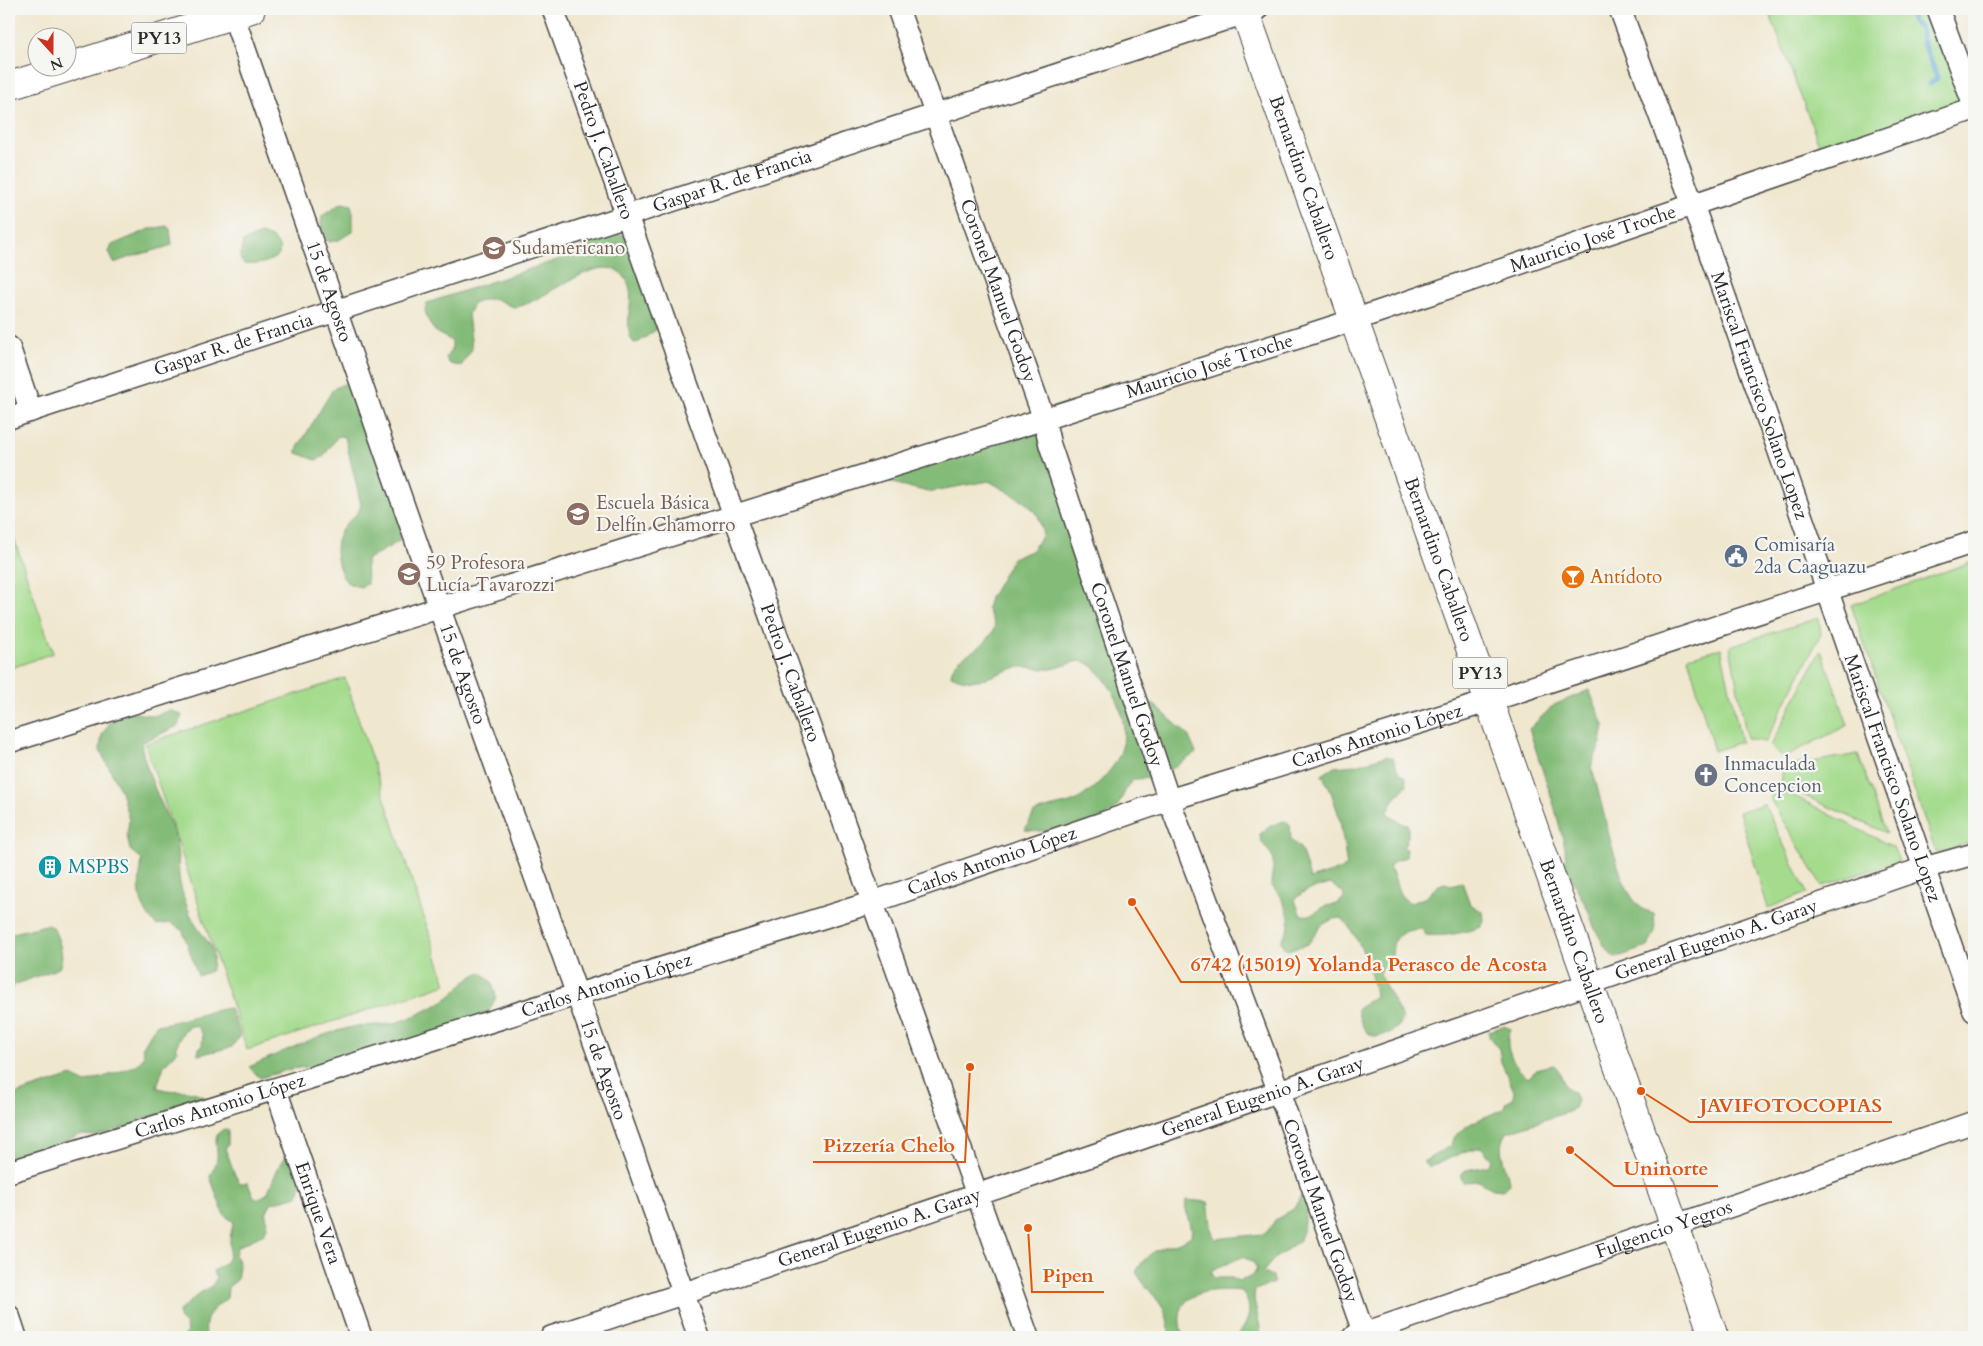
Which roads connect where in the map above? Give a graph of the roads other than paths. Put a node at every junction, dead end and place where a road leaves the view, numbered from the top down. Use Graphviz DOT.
graph roads {
  1 [pos="554,9"];
  2 [pos="898,9"];
  3 [pos="1620,9"];
  4 [pos="1938,9"];
  5 [pos="1249,10"];
  6 [pos="238,11"];
  7 [pos="78,63"];
  8 [pos="33,78"];
  9 [pos="9,86"];
  10 [pos="1974,108"];
  11 [pos="935,114"];
  12 [pos="1693,205"];
  13 [pos="628,216"];
  14 [pos="336,312"];
  15 [pos="1354,320"];
  16 [pos="9,347"];
  17 [pos="31,411"];
  18 [pos="9,418"];
  19 [pos="1044,419"];
  20 [pos="735,514"];
  21 [pos="1974,542"];
  22 [pos="1828,591"];
  23 [pos="439,607"];
  24 [pos="1490,700"];
  25 [pos="9,742"];
  26 [pos="1169,800"];
  27 [pos="1974,854"];
  28 [pos="1924,868"];
  29 [pos="873,902"];
  30 [pos="1588,983"];
  31 [pos="577,995"];
  32 [pos="1974,1011"];
  33 [pos="276,1090"];
  34 [pos="1279,1092"];
  35 [pos="1974,1122"];
  36 [pos="9,1172"];
  37 [pos="978,1195"];
  38 [pos="1673,1225"];
  39 [pos="684,1294"];
  40 [pos="9,1316"];
  41 [pos="1361,1336"];
  42 [pos="16,1337"];
  43 [pos="361,1337"];
  44 [pos="551,1337"];
  45 [pos="699,1337"];
  46 [pos="1028,1337"];
  47 [pos="1714,1337"];
  1 -- 13 [label="street, Pedro J. Caballero"];
  2 -- 11 [label="street, Coronel Manuel Godoy"];
  3 -- 12 [label="street, Mariscal Francisco Solano Lopez"];
  4 -- 10 [label="street"];
  5 -- 11 [label="street, Gaspar R. de Francia"];
  5 -- 15 [label="highway, Bernardino Caballero / PY13"];
  6 -- 7 [label="highway, PY13"];
  6 -- 14 [label="street, 15 de Agosto"];
  8 -- 9 [label="highway, PY13"];
  10 -- 12 [label="street, Mauricio José Troche"];
  11 -- 13 [label="street, Gaspar R. de Francia"];
  11 -- 19 [label="street, Coronel Manuel Godoy"];
  12 -- 15 [label="street, Mauricio José Troche"];
  12 -- 22 [label="street, Mariscal Francisco Solano Lopez"];
  13 -- 14 [label="street, Gaspar R. de Francia"];
  13 -- 20 [label="street, Pedro J. Caballero"];
  14 -- 17 [label="street, Gaspar R. de Francia"];
  14 -- 23 [label="street, 15 de Agosto"];
  15 -- 19 [label="street, Mauricio José Troche"];
  15 -- 24 [label="highway, Bernardino Caballero / PY13"];
  16 -- 17 [label="street"];
  17 -- 18 [label="street, Gaspar R. de Francia"];
  19 -- 20 [label="street, Mauricio José Troche"];
  19 -- 26 [label="street, Coronel Manuel Godoy"];
  20 -- 23 [label="street, Mauricio José Troche"];
  20 -- 29 [label="street, Pedro J. Caballero"];
  21 -- 22 [label="street, Carlos Antonio López"];
  22 -- 24 [label="street, Carlos Antonio López"];
  22 -- 28 [label="street, Mariscal Francisco Solano Lopez"];
  23 -- 25 [label="street, Mauricio José Troche"];
  23 -- 31 [label="street, 15 de Agosto"];
  24 -- 26 [label="street, Carlos Antonio López"];
  24 -- 30 [label="highway, Bernardino Caballero / PY13"];
  26 -- 29 [label="street, Carlos Antonio López"];
  26 -- 34 [label="street, Coronel Manuel Godoy"];
  27 -- 28 [label="street, General Eugenio A. Garay"];
  28 -- 30 [label="street, General Eugenio A. Garay"];
  28 -- 32 [label="street, Mariscal Francisco Solano Lopez"];
  29 -- 31 [label="street, Carlos Antonio López"];
  29 -- 37 [label="street, Pedro J. Caballero"];
  30 -- 34 [label="street, General Eugenio A. Garay"];
  30 -- 38 [label="highway, Bernardino Caballero / PY13"];
  31 -- 33 [label="street, Carlos Antonio López"];
  31 -- 39 [label="street, 15 de Agosto"];
  33 -- 36 [label="street, Carlos Antonio López"];
  33 -- 43 [label="street, Enrique Vera"];
  34 -- 37 [label="street, General Eugenio A. Garay"];
  34 -- 41 [label="street, Coronel Manuel Godoy"];
  35 -- 38 [label="street, Fulgencio Yegros"];
  37 -- 39 [label="street, General Eugenio A. Garay"];
  37 -- 46 [label="street, Pedro J. Caballero"];
  38 -- 41 [label="street, Fulgencio Yegros"];
  38 -- 47 [label="highway, Bernardino Caballero / PY13"];
  39 -- 44 [label="street, General Eugenio A. Garay"];
  39 -- 45 [label="street, 15 de Agosto"];
  40 -- 42 [label="street"];
}
